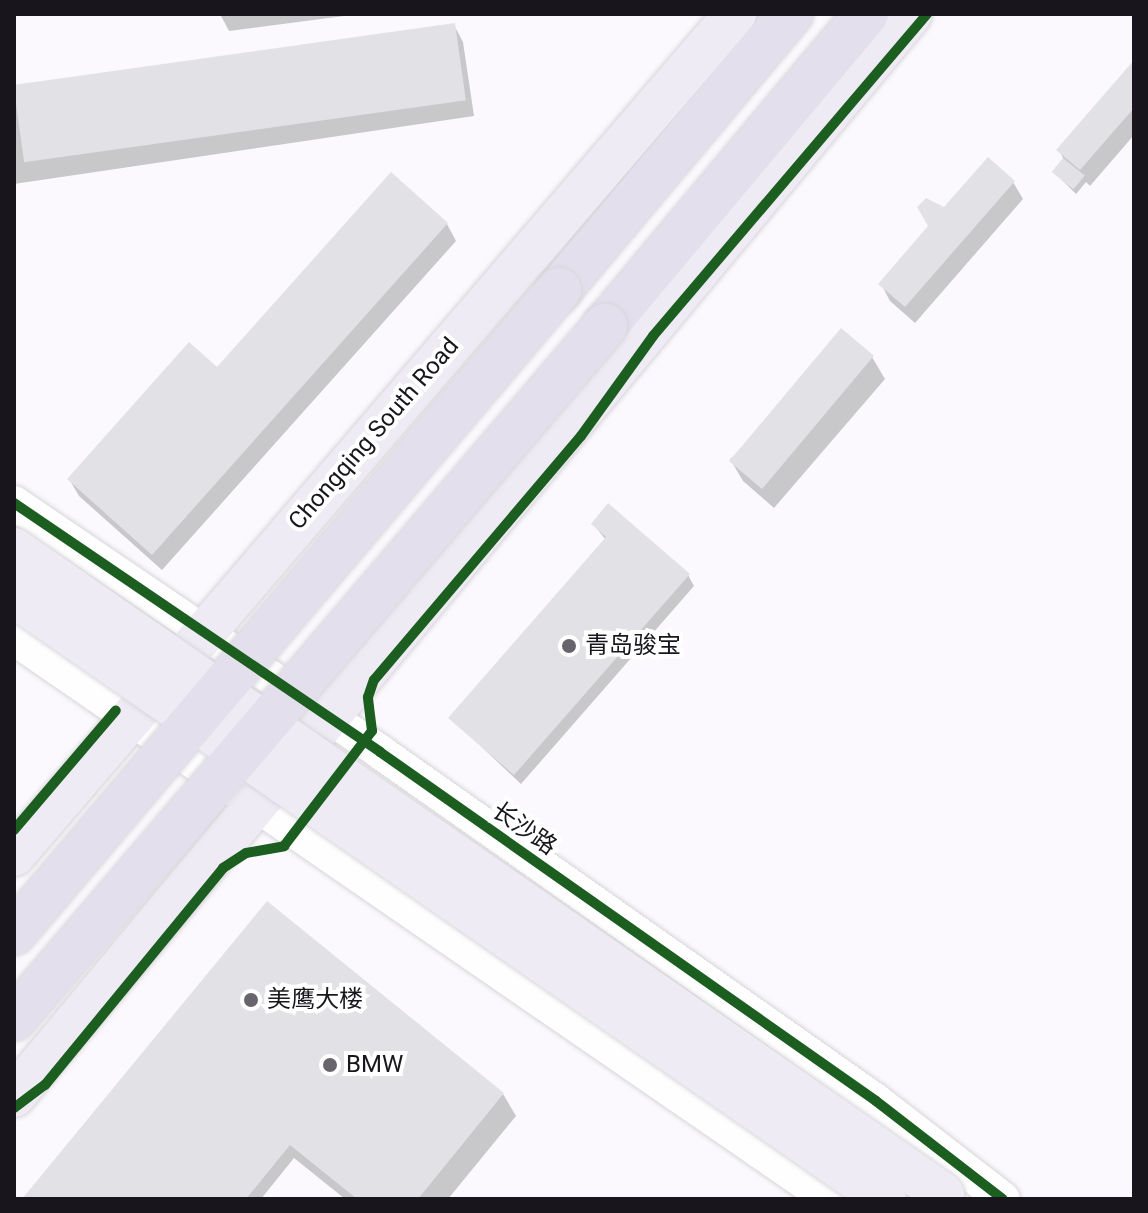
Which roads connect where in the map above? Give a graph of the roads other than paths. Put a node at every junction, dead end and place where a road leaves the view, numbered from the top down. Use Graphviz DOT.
graph roads {
  1 [pos="735,14"];
  2 [pos="791,14"];
  3 [pos="866,14"];
  4 [pos="911,14"];
  5 [pos="14,503"];
  6 [pos="14,549"];
  7 [pos="14,596"];
  8 [pos="203,632"];
  9 [pos="14,638"];
  10 [pos="327,717"];
  11 [pos="128,718"];
  12 [pos="253,806"];
  13 [pos="14,855"];
  14 [pos="14,933"];
  15 [pos="14,1019"];
  16 [pos="14,1096"];
  17 [pos="947,1196"];
  18 [pos="829,1199"];
  19 [pos="885,1199"];
  20 [pos="1003,1199"];
  1 -- 8 [label="main road, Chongqing South Road"];
  2 -- 14 [label="highway, bridge"];
  3 -- 15 [label="highway, bridge"];
  4 -- 10 [label="main road"];
  5 -- 8 [label="street, 长沙路"];
  6 -- 17 [label="main road, bridge"];
  7 -- 19 [label="main road, bridge"];
  8 -- 10 [label="street, 长沙路"];
  8 -- 11 [label="main road, Chongqing South Road"];
  9 -- 11 [label="street"];
  10 -- 12 [label="main road"];
  10 -- 20 [label="street, 长沙路"];
  11 -- 12 [label="street"];
  11 -- 13 [label="main road, Chongqing South Road"];
  12 -- 16 [label="main road"];
  12 -- 18 [label="street"];
}
